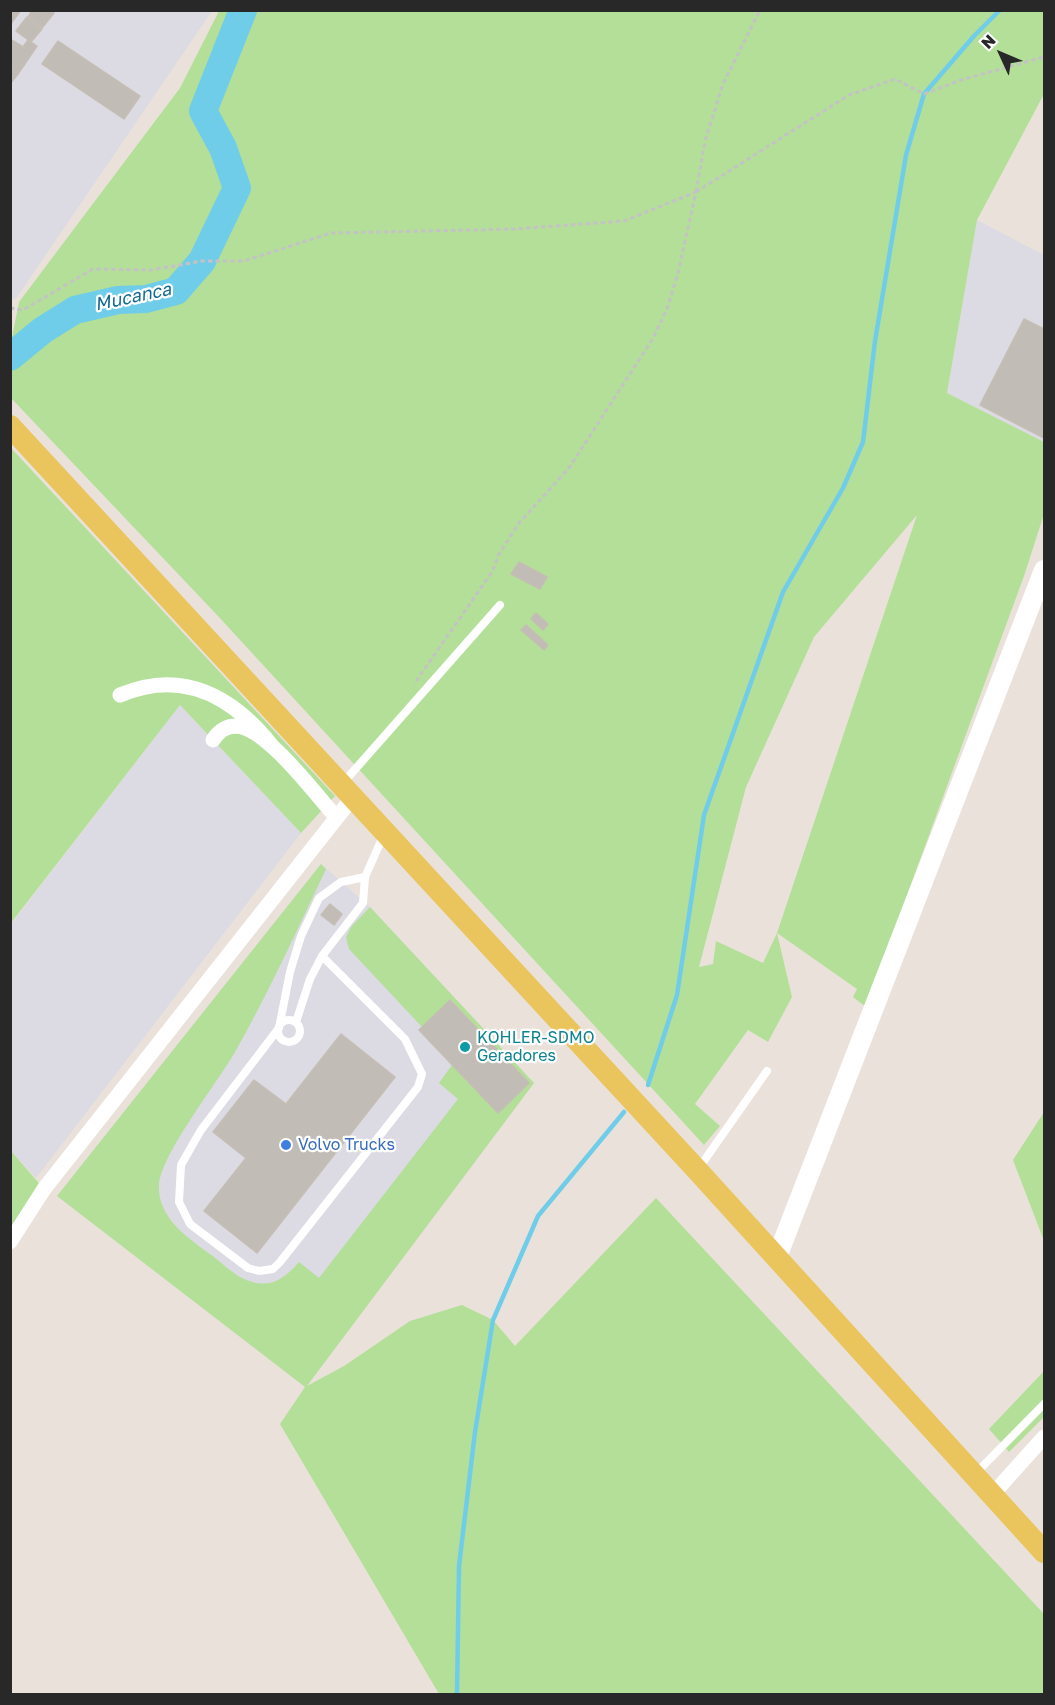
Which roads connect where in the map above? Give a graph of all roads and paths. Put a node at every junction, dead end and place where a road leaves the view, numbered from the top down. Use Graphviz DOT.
graph roads {
  1 [pos="760,10"];
  2 [pos="1044,57"];
  3 [pos="696,192"];
  4 [pos="10,308"];
  5 [pos="10,426"];
  6 [pos="1044,570"];
  7 [pos="500,605"];
  8 [pos="120,695"];
  9 [pos="403,715"];
  10 [pos="213,740"];
  11 [pos="273,747"];
  12 [pos="348,790"];
  13 [pos="336,817"];
  14 [pos="385,831"];
  15 [pos="365,877"];
  16 [pos="322,956"];
  17 [pos="296,1022"];
  18 [pos="279,1028"];
  19 [pos="767,1071"];
  20 [pos="697,1170"];
  21 [pos="10,1242"];
  22 [pos="777,1257"];
  23 [pos="1044,1404"];
  24 [pos="1044,1437"];
  25 [pos="974,1475"];
  26 [pos="992,1495"];
  27 [pos="1044,1551"];
  1 -- 3 [label="path"];
  2 -- 3 [label="path"];
  3 -- 4 [label="path"];
  3 -- 9 [label="path"];
  5 -- 12 [label="main road"];
  6 -- 22 [label="street"];
  7 -- 9 [label="lane"];
  8 -- 11 [label="street"];
  9 -- 12 [label="lane"];
  10 -- 11 [label="street"];
  11 -- 13 [label="street"];
  12 -- 13 [label="street"];
  12 -- 14 [label="main road"];
  13 -- 21 [label="street"];
  14 -- 15 [label="lane"];
  14 -- 20 [label="main road"];
  15 -- 16 [label="lane"];
  15 -- 18 [label="lane"];
  16 -- 17 [label="lane"];
  16 -- 18 [label="lane"];
  17 -- 18 [label="lane"];
  17 -- 18 [label="lane"];
  19 -- 20 [label="lane"];
  20 -- 22 [label="main road"];
  22 -- 25 [label="main road"];
  23 -- 25 [label="lane"];
  24 -- 26 [label="street"];
  25 -- 26 [label="main road"];
  26 -- 27 [label="main road"];
}
